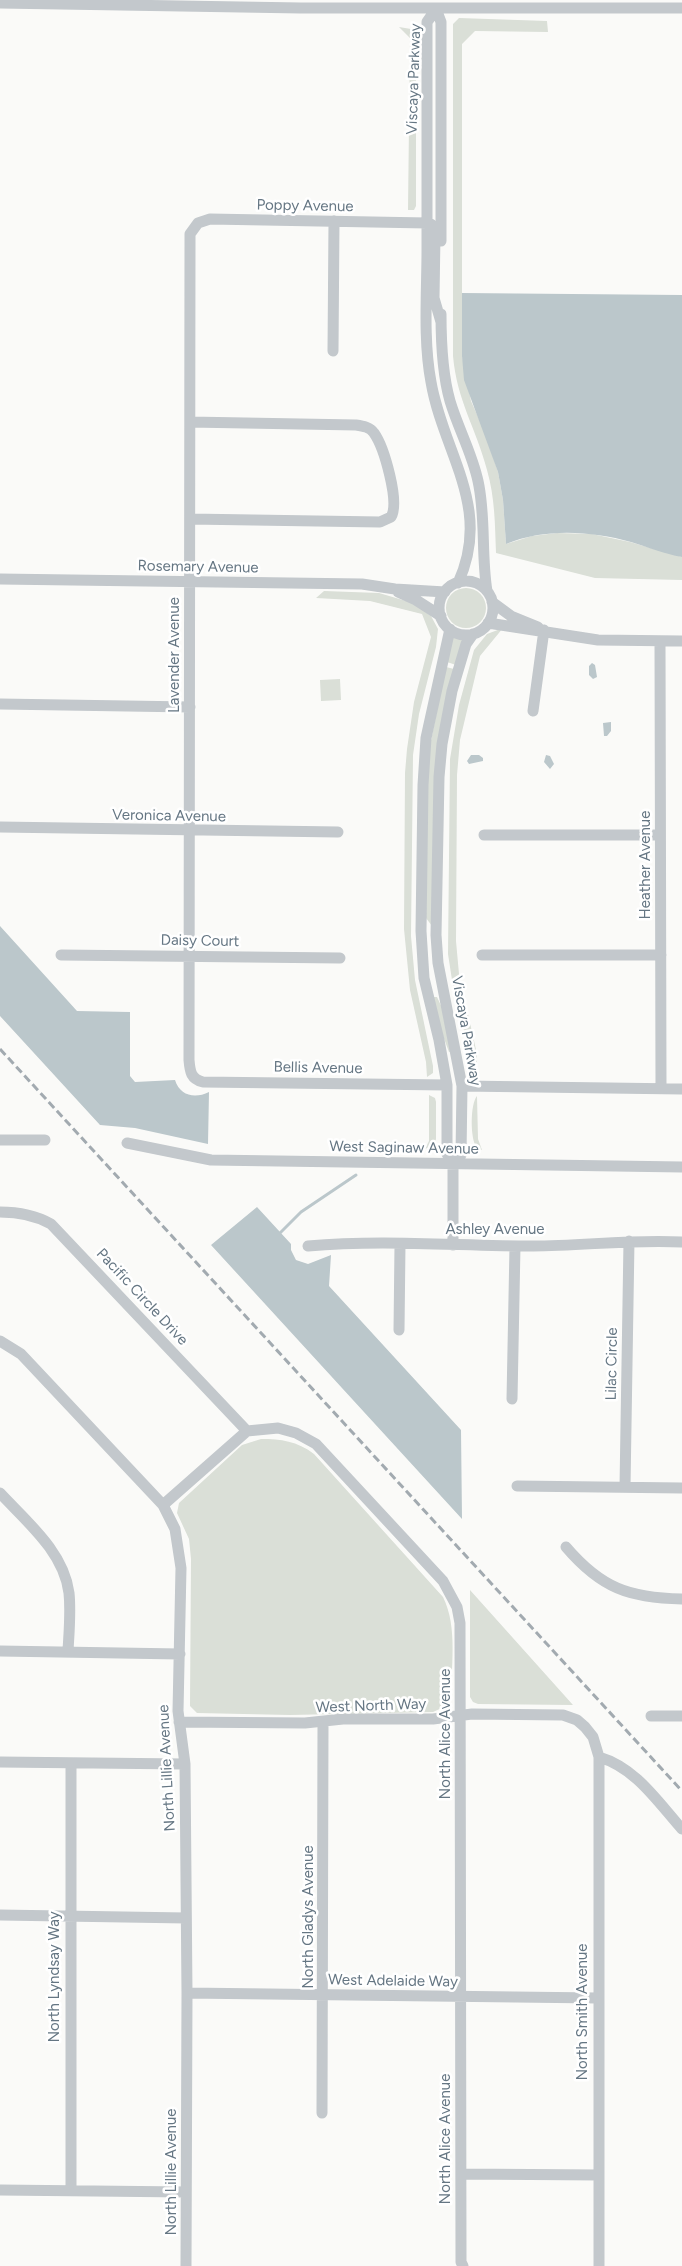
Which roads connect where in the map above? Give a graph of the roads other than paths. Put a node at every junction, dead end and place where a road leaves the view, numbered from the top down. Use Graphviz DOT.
graph roads {
  1 [pos="0,4"];
  2 [pos="682,8"];
  3 [pos="436,9"];
  4 [pos="334,221"];
  5 [pos="427,222"];
  6 [pos="190,234"];
  7 [pos="441,322"];
  8 [pos="333,351"];
  9 [pos="190,422"];
  10 [pos="190,519"];
  11 [pos="0,579"];
  12 [pos="190,581"];
  13 [pos="458,583"];
  14 [pos="395,590"];
  15 [pos="487,591"];
  16 [pos="445,592"];
  17 [pos="492,602"];
  18 [pos="441,616"];
  19 [pos="488,622"];
  20 [pos="450,629"];
  21 [pos="544,630"];
  22 [pos="473,634"];
  23 [pos="660,641"];
  24 [pos="682,641"];
  25 [pos="0,704"];
  26 [pos="190,707"];
  27 [pos="534,711"];
  28 [pos="0,827"];
  29 [pos="190,832"];
  30 [pos="338,832"];
  31 [pos="484,835"];
  32 [pos="660,835"];
  33 [pos="421,931"];
  34 [pos="661,954"];
  35 [pos="482,955"];
  36 [pos="61,956"];
  37 [pos="190,956"];
  38 [pos="340,958"];
  39 [pos="442,989"];
  40 [pos="191,1076"];
  41 [pos="447,1085"];
  42 [pos="462,1086"];
  43 [pos="662,1088"];
  44 [pos="682,1089"];
  45 [pos="0,1140"];
  46 [pos="45,1140"];
  47 [pos="128,1143"];
  48 [pos="454,1164"];
  49 [pos="682,1167"];
  50 [pos="0,1212"];
  51 [pos="629,1241"];
  52 [pos="682,1242"];
  53 [pos="400,1245"];
  54 [pos="453,1245"];
  55 [pos="308,1246"];
  56 [pos="515,1246"];
  57 [pos="399,1330"];
  58 [pos="0,1341"];
  59 [pos="512,1399"];
  60 [pos="247,1431"];
  61 [pos="517,1486"];
  62 [pos="624,1487"];
  63 [pos="682,1488"];
  64 [pos="0,1493"];
  65 [pos="163,1505"];
  66 [pos="566,1548"];
  67 [pos="682,1599"];
  68 [pos="0,1651"];
  69 [pos="68,1651"];
  70 [pos="180,1654"];
  71 [pos="461,1715"];
  72 [pos="651,1716"];
  73 [pos="682,1716"];
  74 [pos="179,1722"];
  75 [pos="324,1722"];
  76 [pos="598,1758"];
  77 [pos="0,1762"];
  78 [pos="70,1764"];
  79 [pos="185,1764"];
  80 [pos="682,1829"];
  81 [pos="0,1915"];
  82 [pos="70,1916"];
  83 [pos="186,1918"];
  84 [pos="187,1993"];
  85 [pos="324,1995"];
  86 [pos="461,1997"];
  87 [pos="597,1998"];
  88 [pos="322,2113"];
  89 [pos="461,2174"];
  90 [pos="599,2176"];
  91 [pos="0,2190"];
  92 [pos="70,2190"];
  93 [pos="186,2192"];
  94 [pos="460,2265"];
  95 [pos="186,2266"];
  96 [pos="599,2266"];
  1 -- 3 [label="street"];
  2 -- 3 [label="street"];
  3 -- 5 [label="street, Viscaya Parkway"];
  3 -- 7 [label="street, Viscaya Parkway"];
  4 -- 5 [label="street, Poppy Avenue"];
  4 -- 6 [label="street, Poppy Avenue"];
  4 -- 8 [label="street"];
  5 -- 7 [label="street"];
  5 -- 13 [label="street, Viscaya Parkway"];
  6 -- 9 [label="street, Lavender Avenue"];
  7 -- 15 [label="street, Viscaya Parkway"];
  9 -- 10 [label="street, Lavender Avenue"];
  9 -- 10 [label="street"];
  10 -- 12 [label="street, Lavender Avenue"];
  11 -- 12 [label="street, Rosemary Avenue"];
  12 -- 14 [label="street, Rosemary Avenue"];
  12 -- 26 [label="street, Lavender Avenue"];
  13 -- 15 [label="street"];
  13 -- 16 [label="street"];
  14 -- 16 [label="street, Rosemary Avenue"];
  14 -- 18 [label="street, Rosemary Avenue"];
  15 -- 17 [label="street"];
  16 -- 18 [label="street"];
  17 -- 19 [label="street"];
  17 -- 21 [label="street"];
  18 -- 20 [label="street"];
  19 -- 21 [label="street"];
  19 -- 22 [label="street"];
  20 -- 22 [label="street"];
  20 -- 33 [label="street, Viscaya Parkway"];
  21 -- 23 [label="street"];
  21 -- 27 [label="street"];
  22 -- 39 [label="street, Viscaya Parkway"];
  23 -- 24 [label="street"];
  23 -- 32 [label="street, Heather Avenue"];
  25 -- 26 [label="street"];
  26 -- 29 [label="street, Lavender Avenue"];
  28 -- 29 [label="street, Veronica Avenue"];
  29 -- 30 [label="street, Veronica Avenue"];
  29 -- 37 [label="street, Lavender Avenue"];
  31 -- 32 [label="street"];
  32 -- 34 [label="street, Heather Avenue"];
  33 -- 39 [label="street"];
  33 -- 41 [label="street, Viscaya Parkway"];
  34 -- 35 [label="street"];
  34 -- 43 [label="street, Heather Avenue"];
  36 -- 37 [label="street, Daisy Court"];
  37 -- 38 [label="street, Daisy Court"];
  37 -- 40 [label="street, Lavender Avenue"];
  39 -- 42 [label="street, Viscaya Parkway"];
  40 -- 41 [label="street, Bellis Avenue"];
  41 -- 48 [label="street, Viscaya Parkway"];
  42 -- 43 [label="street"];
  42 -- 48 [label="street, Viscaya Parkway"];
  43 -- 44 [label="street"];
  45 -- 46 [label="street"];
  47 -- 48 [label="street, West Saginaw Avenue"];
  48 -- 49 [label="street, West Saginaw Avenue"];
  48 -- 54 [label="street"];
  50 -- 60 [label="street, Pacific Circle Drive"];
  51 -- 52 [label="street, Ashley Avenue"];
  51 -- 56 [label="street, Ashley Avenue"];
  51 -- 62 [label="street, Lilac Circle"];
  53 -- 54 [label="street, Ashley Avenue"];
  53 -- 55 [label="street, Ashley Avenue"];
  53 -- 57 [label="street"];
  54 -- 56 [label="street, Ashley Avenue"];
  56 -- 59 [label="street"];
  58 -- 65 [label="street, North Lillie Avenue"];
  60 -- 65 [label="street"];
  60 -- 71 [label="street, North Alice Avenue"];
  61 -- 62 [label="street"];
  62 -- 63 [label="street"];
  64 -- 69 [label="street"];
  65 -- 70 [label="street, North Lillie Avenue"];
  66 -- 67 [label="street"];
  68 -- 69 [label="street"];
  69 -- 70 [label="street"];
  70 -- 74 [label="street, North Lillie Avenue"];
  71 -- 75 [label="street, West North Way"];
  71 -- 76 [label="street, West North Way"];
  71 -- 86 [label="street, North Alice Avenue"];
  72 -- 73 [label="street"];
  74 -- 75 [label="street, West North Way"];
  74 -- 79 [label="street, North Lillie Avenue"];
  75 -- 85 [label="street, North Gladys Avenue"];
  76 -- 80 [label="street"];
  76 -- 87 [label="street, North Smith Avenue"];
  77 -- 78 [label="street"];
  78 -- 79 [label="street"];
  78 -- 82 [label="street, North Lyndsay Way"];
  79 -- 83 [label="street, North Lillie Avenue"];
  81 -- 82 [label="street"];
  82 -- 83 [label="street"];
  82 -- 92 [label="street, North Lyndsay Way"];
  83 -- 84 [label="street, North Lillie Avenue"];
  84 -- 85 [label="street, West Adelaide Way"];
  84 -- 93 [label="street, North Lillie Avenue"];
  85 -- 86 [label="street, West Adelaide Way"];
  85 -- 88 [label="street, North Gladys Avenue"];
  86 -- 87 [label="street, West Adelaide Way"];
  86 -- 89 [label="street, North Alice Avenue"];
  87 -- 90 [label="street, North Smith Avenue"];
  89 -- 90 [label="street"];
  89 -- 94 [label="street, North Alice Avenue"];
  90 -- 96 [label="street, North Smith Avenue"];
  91 -- 92 [label="street"];
  92 -- 93 [label="street"];
  93 -- 95 [label="street, North Lillie Avenue"];
}
